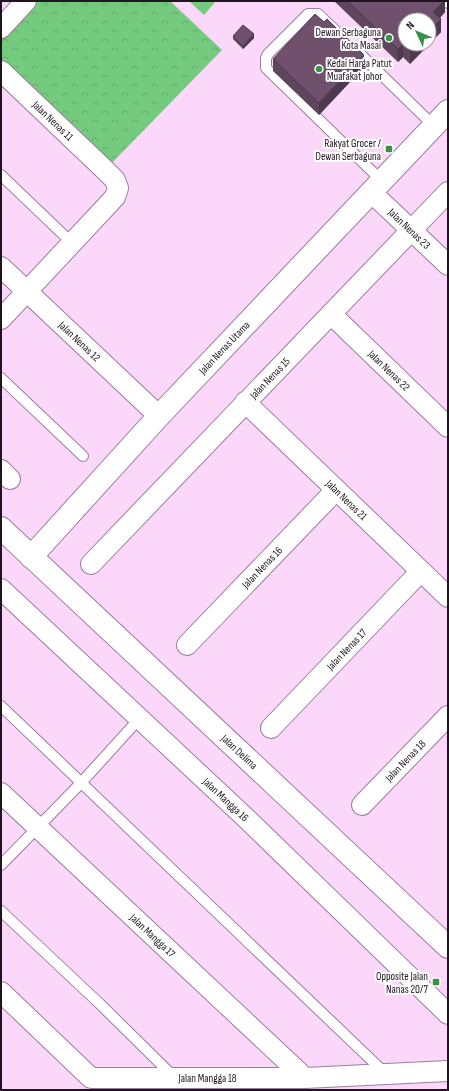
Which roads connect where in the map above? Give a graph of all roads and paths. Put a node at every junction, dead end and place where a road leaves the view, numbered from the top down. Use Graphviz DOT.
graph roads {
  1 [pos="26,1"];
  2 [pos="446,1"];
  3 [pos="448,3"];
  4 [pos="1,28"];
  5 [pos="1,71"];
  6 [pos="441,118"];
  7 [pos="1,175"];
  8 [pos="376,187"];
  9 [pos="448,192"];
  10 [pos="411,230"];
  11 [pos="72,243"];
  12 [pos="448,265"];
  13 [pos="1,266"];
  14 [pos="27,291"];
  15 [pos="330,314"];
  16 [pos="1,319"];
  17 [pos="1,378"];
  18 [pos="245,402"];
  19 [pos="159,416"];
  20 [pos="448,427"];
  21 [pos="83,456"];
  22 [pos="336,490"];
  23 [pos="1,528"];
  24 [pos="31,556"];
  25 [pos="91,564"];
  26 [pos="421,571"];
  27 [pos="1,589"];
  28 [pos="448,597"];
  29 [pos="187,645"];
  30 [pos="1,706"];
  31 [pos="448,716"];
  32 [pos="139,719"];
  33 [pos="271,728"];
  34 [pos="81,783"];
  35 [pos="1,793"];
  36 [pos="362,805"];
  37 [pos="38,827"];
  38 [pos="1,865"];
  39 [pos="1,911"];
  40 [pos="448,947"];
  41 [pos="1,992"];
  42 [pos="448,1014"];
  43 [pos="448,1071"];
  44 [pos="386,1074"];
  45 [pos="175,1078"];
  46 [pos="305,1078"];
  47 [pos="93,1084"];
  1 -- 4 [label="street"];
  2 -- 3 [label="lane"];
  5 -- 11 [label="street, Jalan Nenas 11"];
  6 -- 8 [label="street, Jalan Nenas Utama"];
  6 -- 8 [label="lane"];
  7 -- 11 [label="lane"];
  8 -- 10 [label="street, Jalan Nenas 23"];
  8 -- 19 [label="street, Jalan Nenas Utama"];
  9 -- 10 [label="street, Jalan Nenas 15"];
  10 -- 12 [label="street, Jalan Nenas 23"];
  10 -- 15 [label="street, Jalan Nenas 15"];
  11 -- 14 [label="street, Jalan Nenas 11"];
  13 -- 14 [label="street, Jalan Nenas 12"];
  14 -- 16 [label="street, Jalan Nenas 11"];
  14 -- 19 [label="street, Jalan Nenas 12"];
  15 -- 18 [label="street, Jalan Nenas 15"];
  15 -- 20 [label="street, Jalan Nenas 22"];
  17 -- 21 [label="lane"];
  18 -- 22 [label="street, Jalan Nenas 21"];
  18 -- 25 [label="street, Jalan Nenas 15"];
  19 -- 24 [label="street, Jalan Nenas Utama"];
  22 -- 26 [label="street, Jalan Nenas 21"];
  22 -- 29 [label="street, Jalan Nenas 16"];
  23 -- 24 [label="street"];
  24 -- 40 [label="street, Jalan Delima"];
  26 -- 28 [label="street, Jalan Nenas 21"];
  26 -- 33 [label="street, Jalan Nenas 17"];
  27 -- 32 [label="street, Jalan Mangga 16"];
  30 -- 34 [label="lane"];
  31 -- 36 [label="street, Jalan Nenas 18"];
  32 -- 34 [label="lane"];
  32 -- 42 [label="street, Jalan Mangga 16"];
  34 -- 37 [label="lane"];
  34 -- 44 [label="lane"];
  35 -- 37 [label="street, Jalan Mangga 17"];
  37 -- 38 [label="lane"];
  37 -- 46 [label="street, Jalan Mangga 17"];
  39 -- 45 [label="lane"];
  41 -- 47 [label="street, Jalan Mangga 18"];
  43 -- 44 [label="street, Jalan Mangga 18"];
  44 -- 46 [label="street, Jalan Mangga 18"];
  45 -- 46 [label="street, Jalan Mangga 18"];
  45 -- 47 [label="street, Jalan Mangga 18"];
}
